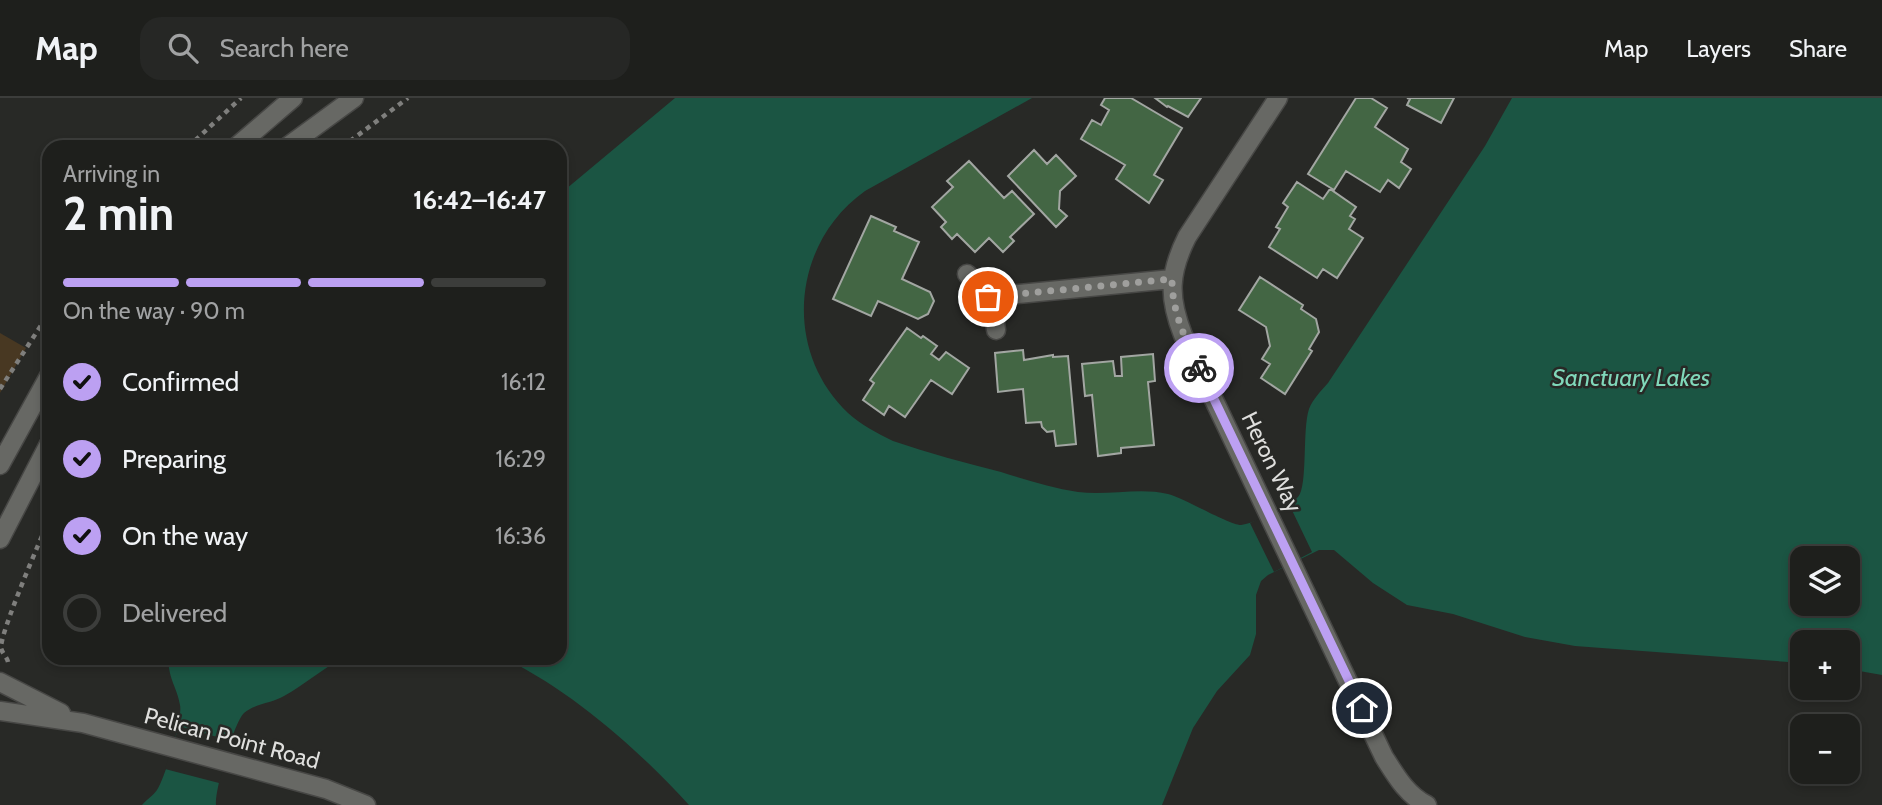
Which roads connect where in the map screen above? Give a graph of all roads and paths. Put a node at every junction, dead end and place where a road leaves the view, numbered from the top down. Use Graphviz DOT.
graph roads {
  1 [pos="241,98"];
  2 [pos="293,98"];
  3 [pos="354,98"];
  4 [pos="408,98"];
  5 [pos="1278,98"];
  6 [pos="196,140"];
  7 [pos="244,140"];
  8 [pos="297,140"];
  9 [pos="351,140"];
  10 [pos="967,274"];
  11 [pos="1172,279"];
  12 [pos="988,297"];
  13 [pos="42,324"];
  14 [pos="996,330"];
  15 [pos="0,389"];
  16 [pos="42,389"];
  17 [pos="42,458"];
  18 [pos="0,465"];
  19 [pos="42,535"];
  20 [pos="0,539"];
  21 [pos="1,647"];
  22 [pos="1,682"];
  23 [pos="0,711"];
  24 [pos="83,723"];
  25 [pos="1417,803"];
  26 [pos="366,805"];
  1 -- 6 [label="path"];
  2 -- 7 [label="street"];
  3 -- 8 [label="street"];
  4 -- 9 [label="path"];
  5 -- 11 [label="street, Heron Way"];
  10 -- 12 [label="street"];
  11 -- 12 [label="street"];
  11 -- 25 [label="street, Heron Way"];
  12 -- 14 [label="street"];
  13 -- 15 [label="path"];
  16 -- 18 [label="street"];
  17 -- 20 [label="street"];
  19 -- 21 [label="path"];
  21 -- 22 [label="path"];
  22 -- 24 [label="street, Pelican Point Road"];
  23 -- 24 [label="street, Pelican Point Road"];
  24 -- 26 [label="street, Pelican Point Road"];
}
